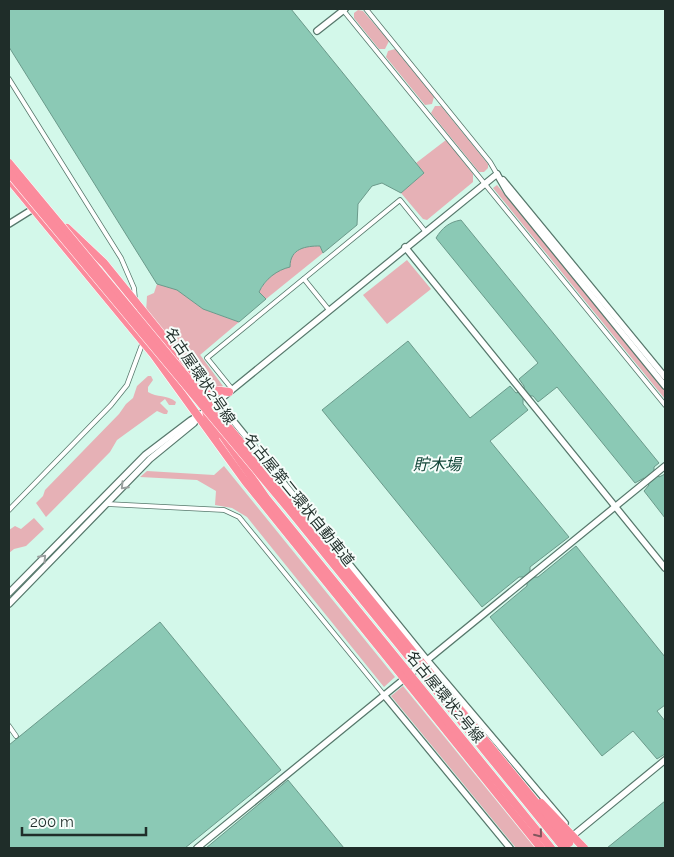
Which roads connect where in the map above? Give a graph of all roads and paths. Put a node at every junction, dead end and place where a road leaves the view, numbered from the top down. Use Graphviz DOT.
graph roads {
  1 [pos="343,9"];
  2 [pos="366,9"];
  3 [pos="317,31"];
  4 [pos="9,80"];
  5 [pos="9,160"];
  6 [pos="9,173"];
  7 [pos="496,174"];
  8 [pos="14,178"];
  9 [pos="485,183"];
  10 [pos="33,209"];
  11 [pos="9,224"];
  12 [pos="67,228"];
  13 [pos="425,231"];
  14 [pos="405,247"];
  15 [pos="94,261"];
  16 [pos="304,279"];
  17 [pos="134,300"];
  18 [pos="329,310"];
  19 [pos="143,342"];
  20 [pos="665,377"];
  21 [pos="665,386"];
  22 [pos="231,390"];
  23 [pos="665,405"];
  24 [pos="222,407"];
  25 [pos="206,411"];
  26 [pos="198,417"];
  27 [pos="665,466"];
  28 [pos="235,468"];
  29 [pos="107,504"];
  30 [pos="616,507"];
  31 [pos="9,510"];
  32 [pos="665,568"];
  33 [pos="9,593"];
  34 [pos="9,604"];
  35 [pos="427,660"];
  36 [pos="407,676"];
  37 [pos="384,695"];
  38 [pos="9,726"];
  39 [pos="16,736"];
  40 [pos="663,762"];
  41 [pos="508,769"];
  42 [pos="574,835"];
  43 [pos="197,848"];
  44 [pos="510,848"];
  45 [pos="542,848"];
  46 [pos="551,848"];
  47 [pos="558,848"];
  48 [pos="564,848"];
  49 [pos="573,848"];
  50 [pos="584,848"];
  1 -- 3 [label="street"];
  1 -- 9 [label="street"];
  2 -- 7 [label="street"];
  4 -- 17 [label="street"];
  5 -- 8 [label="highway, 名古屋第二環状自動車道, bridge"];
  5 -- 12 [label="highway, 名古屋環状2号線"];
  6 -- 8 [label="highway, 名古屋第二環状自動車道, bridge"];
  7 -- 9 [label="street"];
  7 -- 20 [label="street"];
  7 -- 21 [label="street"];
  8 -- 10 [label="highway, 名古屋環状2号線"];
  8 -- 41 [label="highway, 名古屋第二環状自動車道, bridge"];
  8 -- 48 [label="highway, 名古屋第二環状自動車道, bridge"];
  9 -- 13 [label="street"];
  9 -- 23 [label="street"];
  10 -- 11 [label="street"];
  10 -- 19 [label="highway, 名古屋環状2号線"];
  12 -- 15 [label="highway, 名古屋環状2号線"];
  12 -- 17 [label="highway"];
  13 -- 14 [label="street"];
  13 -- 16 [label="street"];
  14 -- 18 [label="street"];
  14 -- 30 [label="street"];
  15 -- 25 [label="highway, 名古屋環状2号線"];
  15 -- 26 [label="highway"];
  16 -- 18 [label="street"];
  16 -- 22 [label="street"];
  17 -- 22 [label="highway"];
  18 -- 22 [label="street"];
  19 -- 26 [label="highway, 名古屋環状2号線"];
  19 -- 31 [label="street"];
  22 -- 25 [label="street"];
  24 -- 35 [label="street"];
  25 -- 26 [label="street"];
  25 -- 28 [label="highway"];
  25 -- 36 [label="highway, 名古屋環状2号線"];
  26 -- 28 [label="highway, 名古屋環状2号線"];
  26 -- 29 [label="street, one-way"];
  33 -- 26 [label="street, one-way"];
  27 -- 30 [label="street"];
  28 -- 36 [label="highway, 名古屋環状2号線"];
  29 -- 34 [label="street"];
  29 -- 37 [label="street"];
  30 -- 32 [label="street"];
  30 -- 35 [label="street"];
  35 -- 36 [label="street"];
  35 -- 42 [label="street"];
  36 -- 37 [label="street"];
  36 -- 45 [label="highway, 名古屋環状2号線"];
  36 -- 46 [label="highway, 名古屋環状2号線, one-way"];
  37 -- 43 [label="street"];
  37 -- 44 [label="street"];
  38 -- 39 [label="street"];
  40 -- 42 [label="street"];
  41 -- 49 [label="highway, bridge"];
  41 -- 50 [label="highway, bridge"];
  42 -- 47 [label="street"];
}
